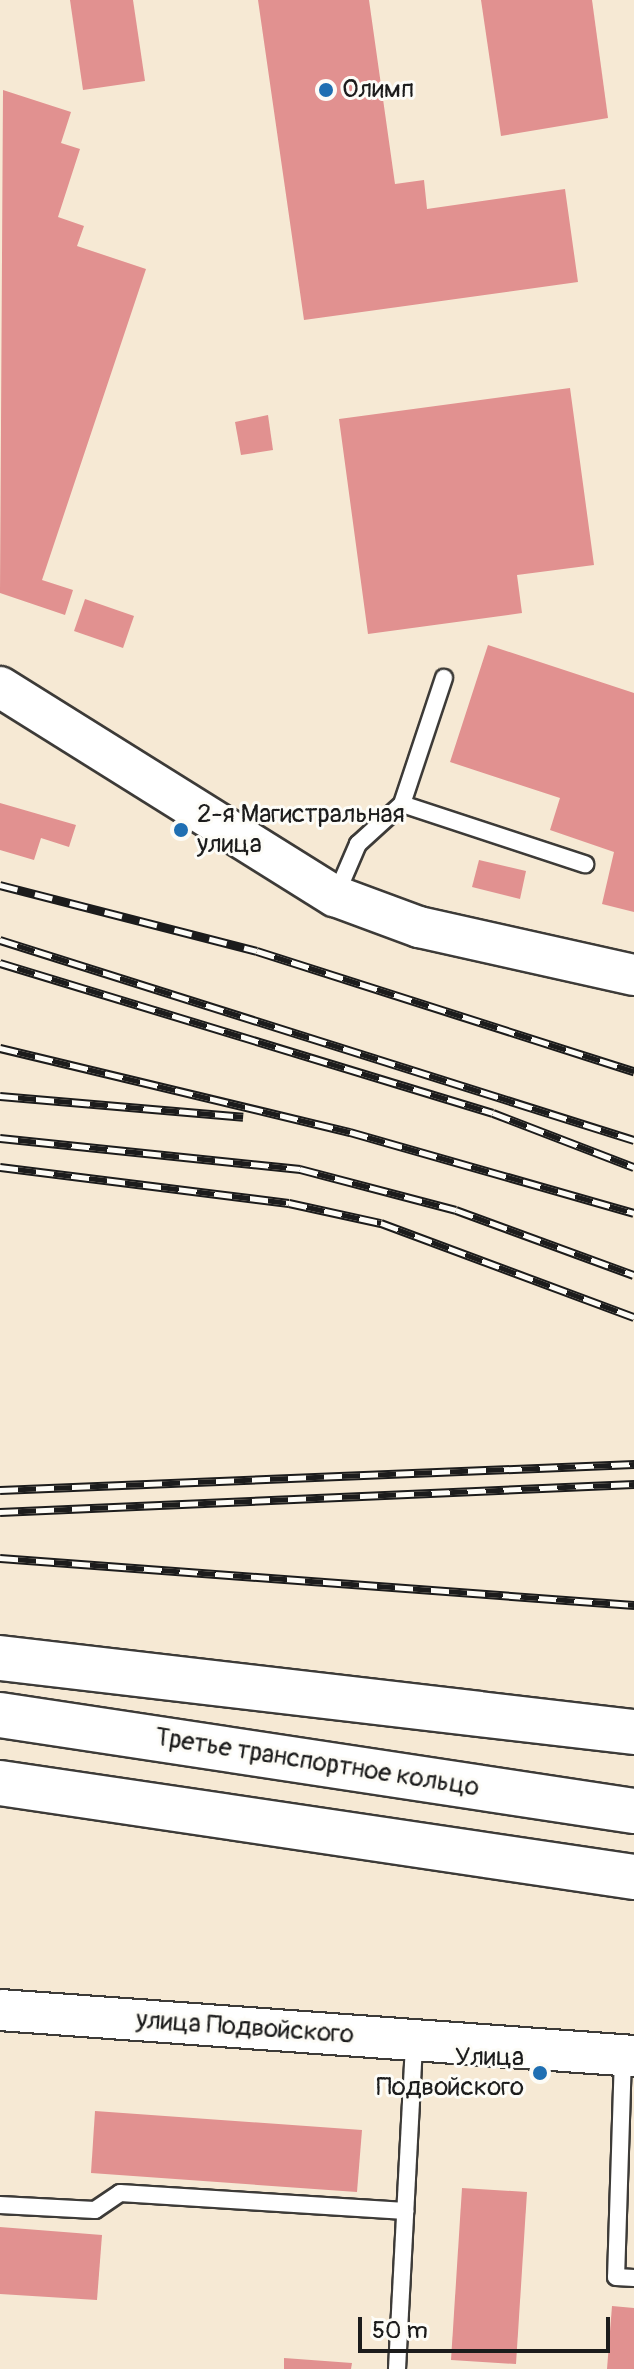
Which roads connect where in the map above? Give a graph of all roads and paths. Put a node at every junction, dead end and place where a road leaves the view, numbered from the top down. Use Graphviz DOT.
graph roads {
  1 [pos="444,678"];
  2 [pos="0,687"];
  3 [pos="402,804"];
  4 [pos="585,864"];
  5 [pos="335,896"];
  6 [pos="634,975"];
  7 [pos="0,1658"];
  8 [pos="0,1715"];
  9 [pos="634,1732"];
  10 [pos="0,1783"];
  11 [pos="634,1811"];
  12 [pos="634,1877"];
  13 [pos="0,2010"];
  14 [pos="415,2040"];
  15 [pos="628,2056"];
  16 [pos="0,2205"];
  17 [pos="405,2211"];
  18 [pos="634,2278"];
  19 [pos="397,2369"];
  1 -- 3 [label="lane"];
  2 -- 5 [label="street"];
  3 -- 4 [label="lane"];
  3 -- 5 [label="lane"];
  5 -- 6 [label="street"];
  7 -- 9 [label="main road"];
  8 -- 11 [label="main road, Третье транспортное кольцо"];
  10 -- 12 [label="main road"];
  13 -- 14 [label="street, улица Подвойского"];
  14 -- 15 [label="street, улица Подвойского"];
  14 -- 17 [label="lane"];
  15 -- 18 [label="lane"];
  16 -- 17 [label="lane"];
  17 -- 19 [label="lane"];
}
